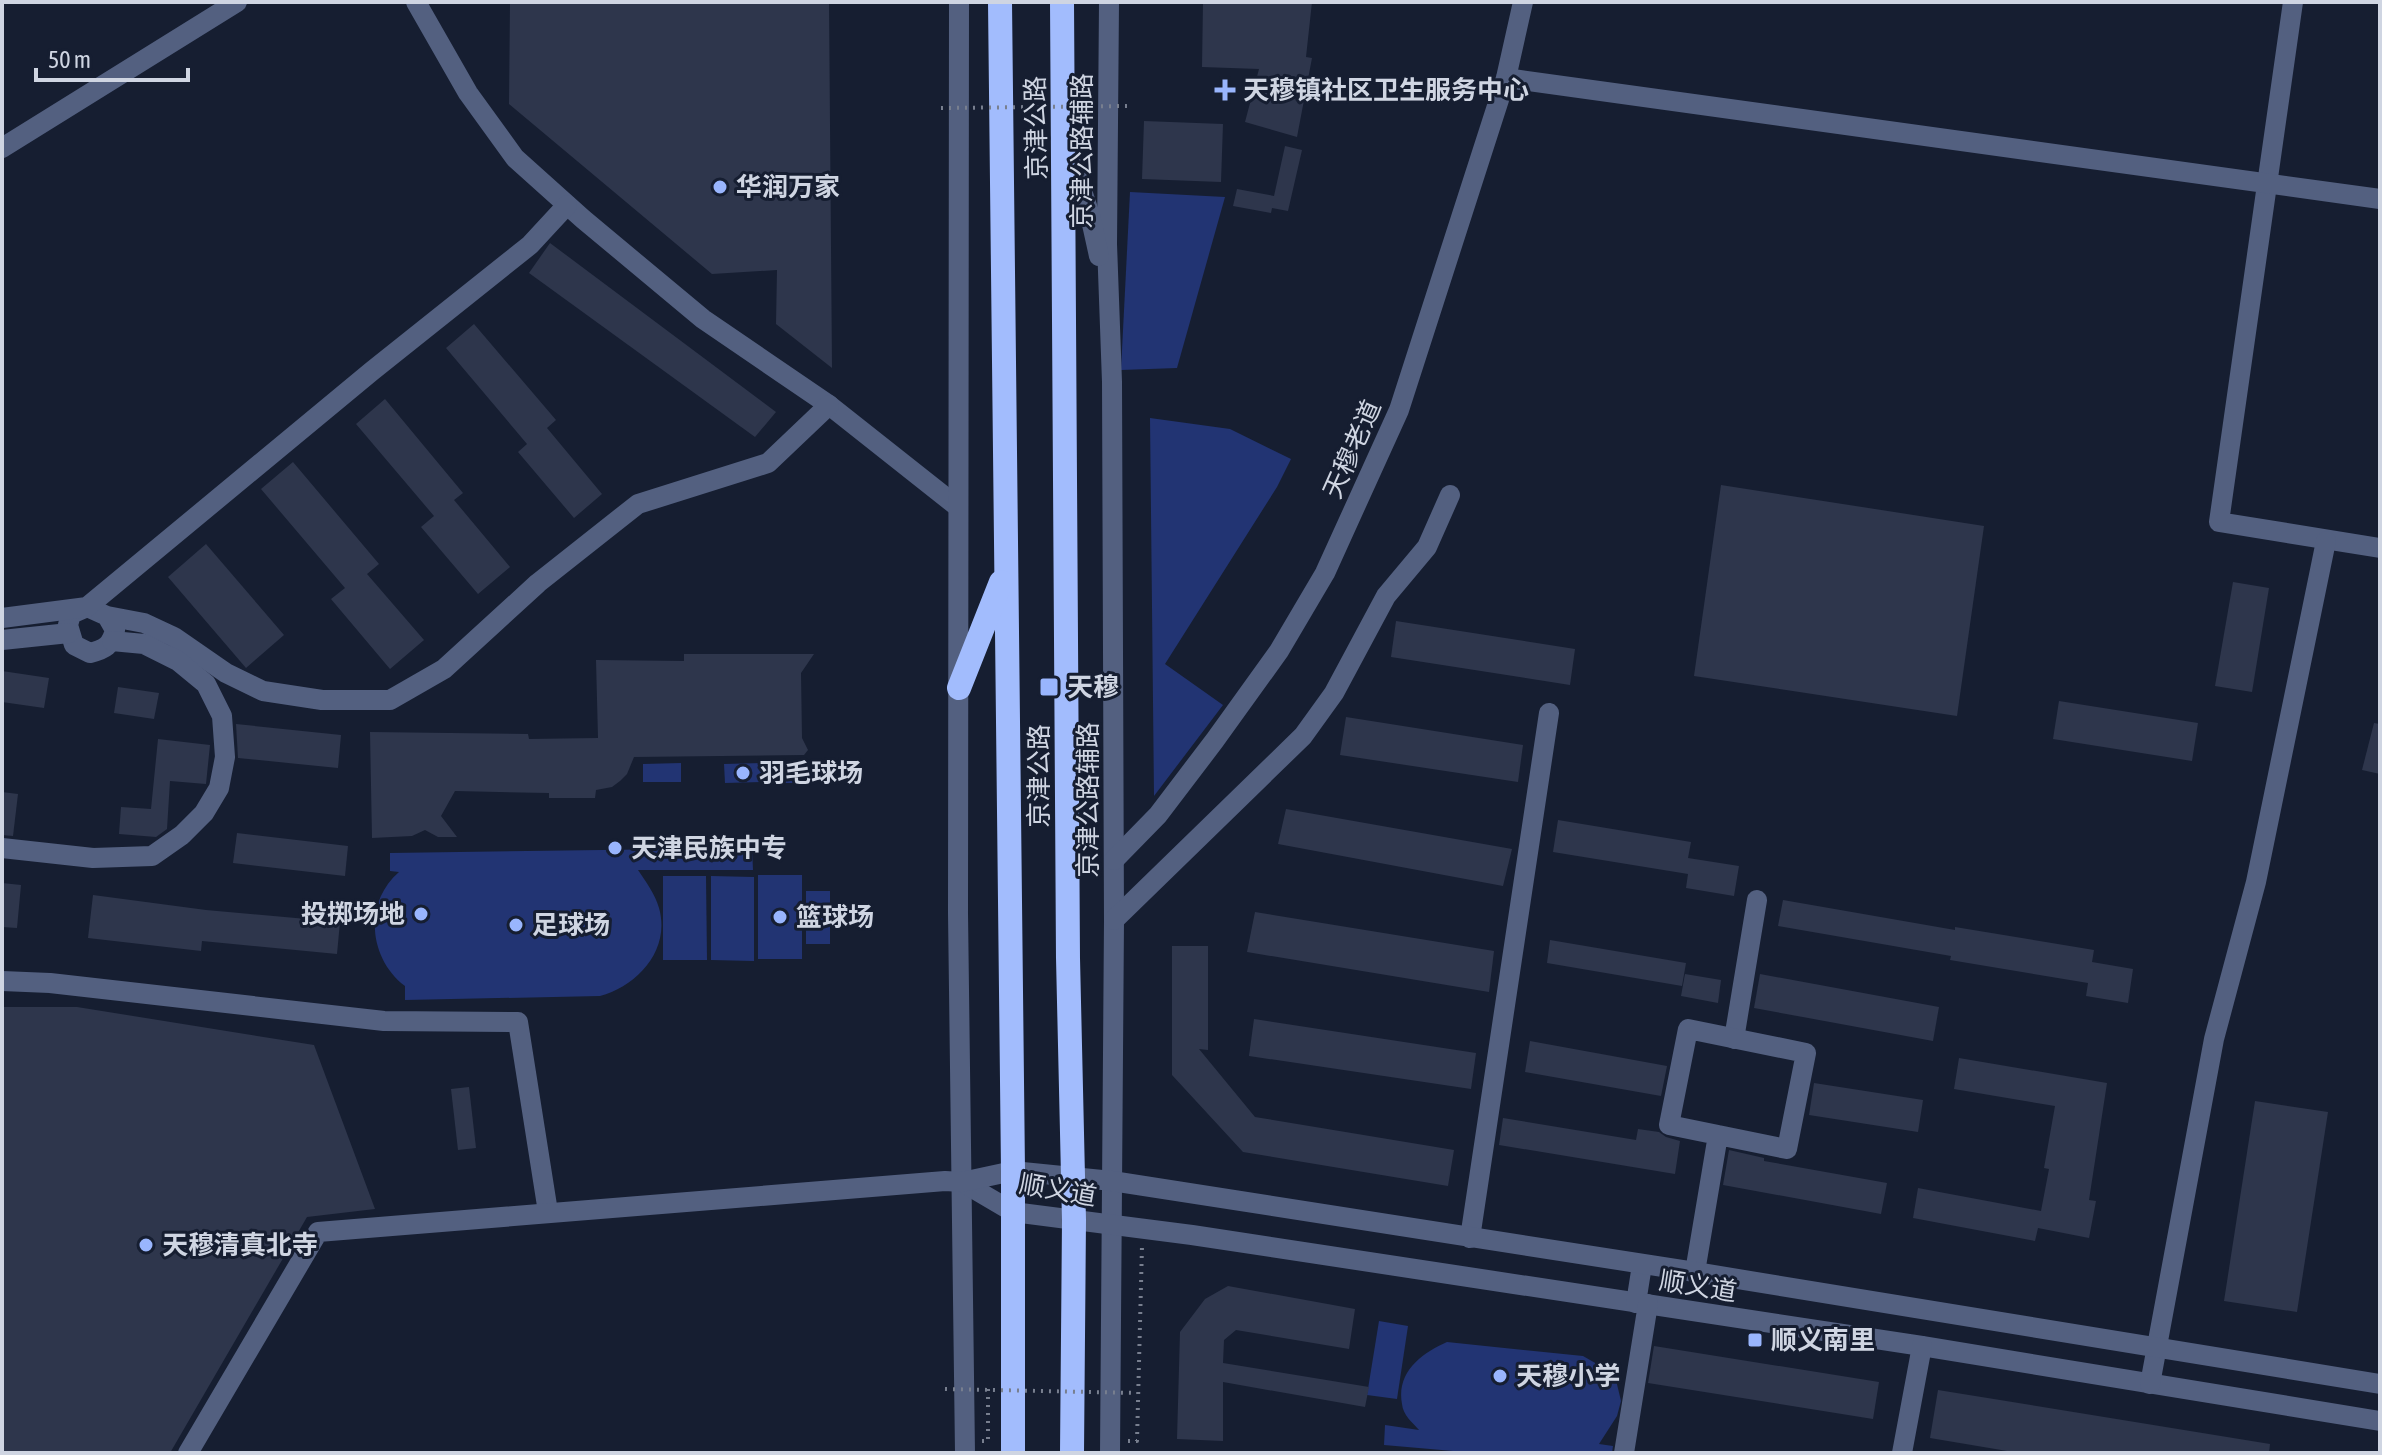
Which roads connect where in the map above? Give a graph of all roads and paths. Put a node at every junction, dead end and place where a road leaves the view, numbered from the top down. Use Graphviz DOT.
graph roads {
  1 [pos="237,2"];
  2 [pos="416,2"];
  3 [pos="959,2"];
  4 [pos="1000,2"];
  5 [pos="1062,2"];
  6 [pos="1109,2"];
  7 [pos="1523,2"];
  8 [pos="2293,2"];
  9 [pos="1506,78"];
  10 [pos="1127,106"];
  11 [pos="941,108"];
  12 [pos="1064,137"];
  13 [pos="2,148"];
  14 [pos="2269,182"];
  15 [pos="2380,199"];
  16 [pos="567,205"];
  17 [pos="1110,323"];
  18 [pos="829,405"];
  19 [pos="1450,495"];
  20 [pos="958,507"];
  21 [pos="2326,541"];
  22 [pos="2380,548"];
  23 [pos="1006,569"];
  24 [pos="87,607"];
  25 [pos="107,616"];
  26 [pos="2,618"];
  27 [pos="69,633"];
  28 [pos="2,640"];
  29 [pos="112,641"];
  30 [pos="959,688"];
  31 [pos="1549,713"];
  32 [pos="2,848"];
  33 [pos="1114,860"];
  34 [pos="1757,900"];
  35 [pos="1114,920"];
  36 [pos="2,981"];
  37 [pos="1734,1039"];
  38 [pos="1718,1135"];
  39 [pos="1013,1171"];
  40 [pos="1074,1176"];
  41 [pos="1112,1181"];
  42 [pos="962,1182"];
  43 [pos="548,1212"];
  44 [pos="1013,1212"];
  45 [pos="1074,1220"];
  46 [pos="1111,1225"];
  47 [pos="1142,1229"];
  48 [pos="1470,1238"];
  49 [pos="1642,1265"];
  50 [pos="1695,1272"];
  51 [pos="1642,1304"];
  52 [pos="1922,1346"];
  53 [pos="2157,1348"];
  54 [pos="2150,1384"];
  55 [pos="2380,1384"];
  56 [pos="945,1389"];
  57 [pos="988,1389"];
  58 [pos="1137,1393"];
  59 [pos="2380,1421"];
  60 [pos="988,1441"];
  61 [pos="1137,1441"];
  62 [pos="188,1453"];
  63 [pos="965,1453"];
  64 [pos="1013,1453"];
  65 [pos="1072,1453"];
  66 [pos="1110,1453"];
  67 [pos="1624,1453"];
  68 [pos="1902,1453"];
  1 -- 13 [label="street"];
  2 -- 16 [label="street"];
  3 -- 20 [label="street"];
  4 -- 23 [label="highway, 京津公路"];
  5 -- 12 [label="highway, 京津公路"];
  6 -- 17 [label="street, 京津公路辅路"];
  7 -- 9 [label="street, 天穆老道"];
  8 -- 14 [label="street"];
  9 -- 14 [label="street"];
  9 -- 33 [label="street, 天穆老道"];
  10 -- 11 [label="path, bridge"];
  12 -- 17 [label="street"];
  12 -- 40 [label="highway, 京津公路"];
  14 -- 15 [label="street"];
  14 -- 21 [label="street"];
  16 -- 18 [label="street"];
  16 -- 24 [label="street"];
  17 -- 33 [label="street, 京津公路辅路"];
  18 -- 20 [label="street"];
  18 -- 25 [label="street"];
  19 -- 35 [label="street"];
  20 -- 30 [label="street"];
  21 -- 22 [label="street"];
  21 -- 53 [label="street"];
  23 -- 30 [label="highway"];
  23 -- 39 [label="highway, 京津公路"];
  24 -- 25 [label="street"];
  24 -- 26 [label="street"];
  24 -- 27 [label="street"];
  25 -- 29 [label="street"];
  27 -- 28 [label="street"];
  27 -- 29 [label="street"];
  29 -- 32 [label="street"];
  30 -- 42 [label="street"];
  31 -- 48 [label="street"];
  33 -- 35 [label="street, 京津公路辅路"];
  34 -- 37 [label="street"];
  35 -- 41 [label="street, 京津公路辅路"];
  36 -- 43 [label="street"];
  37 -- 38 [label="street"];
  37 -- 38 [label="street"];
  38 -- 50 [label="street"];
  39 -- 40 [label="street, 顺义道"];
  39 -- 42 [label="street, 顺义道"];
  39 -- 44 [label="highway, 京津公路"];
  40 -- 41 [label="street, 顺义道"];
  40 -- 45 [label="highway, 京津公路"];
  41 -- 46 [label="street, 京津公路辅路"];
  41 -- 48 [label="street, 顺义道"];
  42 -- 43 [label="street"];
  42 -- 44 [label="street, 顺义道"];
  42 -- 63 [label="street"];
  43 -- 62 [label="street"];
  44 -- 45 [label="street, 顺义道"];
  44 -- 64 [label="highway, 京津公路"];
  45 -- 46 [label="street, 顺义道"];
  45 -- 65 [label="highway, 京津公路"];
  46 -- 47 [label="street, 顺义道"];
  46 -- 66 [label="street, 京津公路辅路"];
  47 -- 51 [label="street, 顺义道"];
  47 -- 58 [label="path"];
  48 -- 49 [label="street, 顺义道"];
  49 -- 50 [label="street, 顺义道"];
  49 -- 51 [label="street"];
  50 -- 53 [label="street, 顺义道"];
  51 -- 52 [label="street, 顺义道"];
  51 -- 67 [label="street"];
  52 -- 54 [label="street, 顺义道"];
  52 -- 68 [label="street"];
  53 -- 54 [label="street"];
  53 -- 55 [label="street, 顺义道"];
  54 -- 59 [label="street, 顺义道"];
  56 -- 57 [label="path, bridge"];
  57 -- 58 [label="path, bridge"];
  57 -- 60 [label="path"];
  58 -- 61 [label="path"];
}
